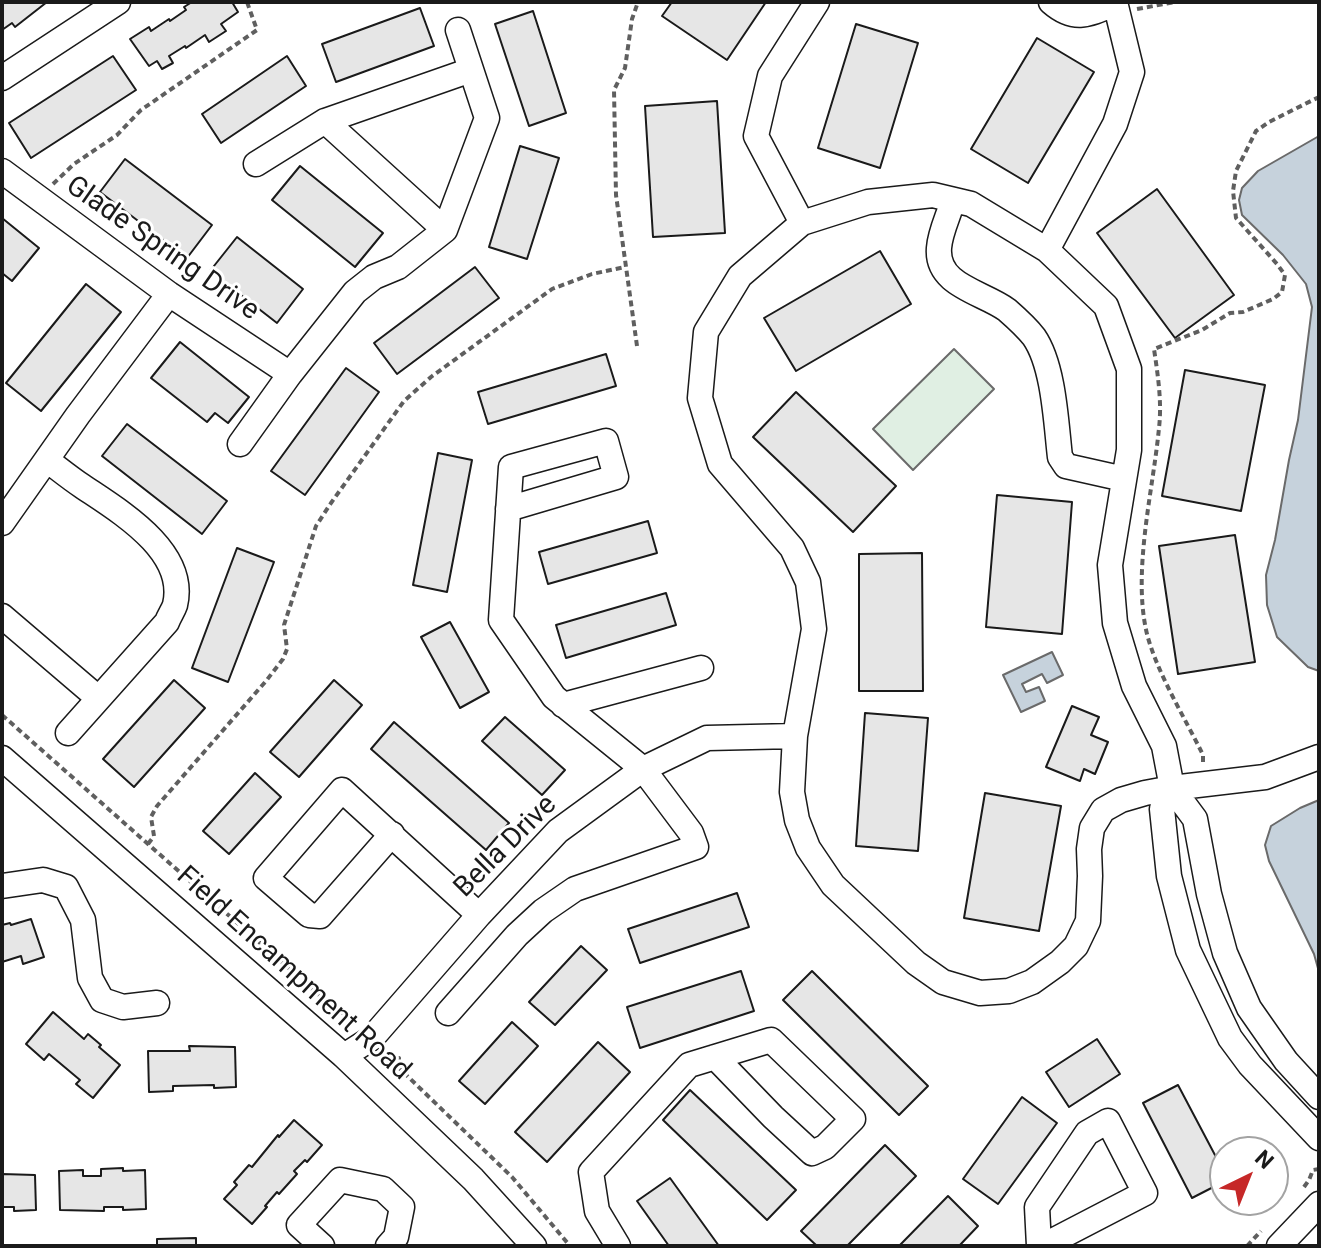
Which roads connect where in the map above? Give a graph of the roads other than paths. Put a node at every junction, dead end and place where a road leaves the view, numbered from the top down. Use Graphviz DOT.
graph roads {
  1 [pos="118,2"];
  2 [pos="817,2"];
  3 [pos="1051,2"];
  4 [pos="1117,6"];
  5 [pos="458,30"];
  6 [pos="471,70"];
  7 [pos="2,78"];
  8 [pos="325,121"];
  9 [pos="256,164"];
  10 [pos="2,171"];
  11 [pos="953,200"];
  12 [pos="802,223"];
  13 [pos="445,230"];
  14 [pos="1047,250"];
  15 [pos="169,294"];
  16 [pos="290,374"];
  17 [pos="240,444"];
  18 [pos="47,460"];
  19 [pos="1124,479"];
  20 [pos="508,509"];
  21 [pos="2,523"];
  22 [pos="2,616"];
  23 [pos="701,668"];
  24 [pos="98,698"];
  25 [pos="563,705"];
  26 [pos="68,733"];
  27 [pos="795,736"];
  28 [pos="1319,757"];
  29 [pos="2,758"];
  30 [pos="643,769"];
  31 [pos="1172,788"];
  32 [pos="392,834"];
  33 [pos="2,886"];
  34 [pos="483,911"];
  35 [pos="517,935"];
  36 [pos="157,1003"];
  37 [pos="448,1013"];
  38 [pos="344,1056"];
  39 [pos="715,1057"];
  40 [pos="1319,1097"];
  41 [pos="1319,1138"];
  42 [pos="1319,1204"];
  43 [pos="396,1243"];
  44 [pos="322,1246"];
  45 [pos="534,1246"];
  46 [pos="618,1246"];
  47 [pos="1041,1246"];
  48 [pos="1279,1246"];
  1 -- 7 [label="street"];
  2 -- 12 [label="street"];
  3 -- 4 [label="street"];
  4 -- 14 [label="street"];
  5 -- 6 [label="street"];
  6 -- 8 [label="street"];
  6 -- 13 [label="street"];
  8 -- 9 [label="street"];
  8 -- 13 [label="street"];
  10 -- 15 [label="street, Glade Spring Drive"];
  11 -- 12 [label="street"];
  11 -- 14 [label="street"];
  11 -- 19 [label="street"];
  12 -- 27 [label="street"];
  13 -- 16 [label="street"];
  14 -- 19 [label="street"];
  15 -- 16 [label="street, Glade Spring Drive"];
  15 -- 18 [label="street"];
  16 -- 17 [label="street"];
  18 -- 21 [label="street"];
  18 -- 24 [label="street"];
  19 -- 31 [label="street"];
  20 -- 20 [label="street"];
  20 -- 25 [label="street"];
  22 -- 24 [label="street"];
  23 -- 25 [label="street"];
  24 -- 26 [label="street"];
  25 -- 30 [label="street"];
  27 -- 30 [label="street, Bella Drive"];
  27 -- 31 [label="street"];
  28 -- 31 [label="street"];
  29 -- 38 [label="street, Field Encampment Road"];
  30 -- 34 [label="street, Bella Drive"];
  30 -- 35 [label="street"];
  31 -- 40 [label="street"];
  31 -- 41 [label="street"];
  32 -- 32 [label="street"];
  32 -- 34 [label="street"];
  33 -- 36 [label="street"];
  34 -- 35 [label="street"];
  34 -- 38 [label="street, Bella Drive"];
  35 -- 37 [label="street"];
  38 -- 45 [label="street, Field Encampment Road"];
  39 -- 39 [label="street"];
  39 -- 46 [label="street"];
  42 -- 48 [label="street"];
  43 -- 44 [label="street"];
  47 -- 47 [label="street"];
}
